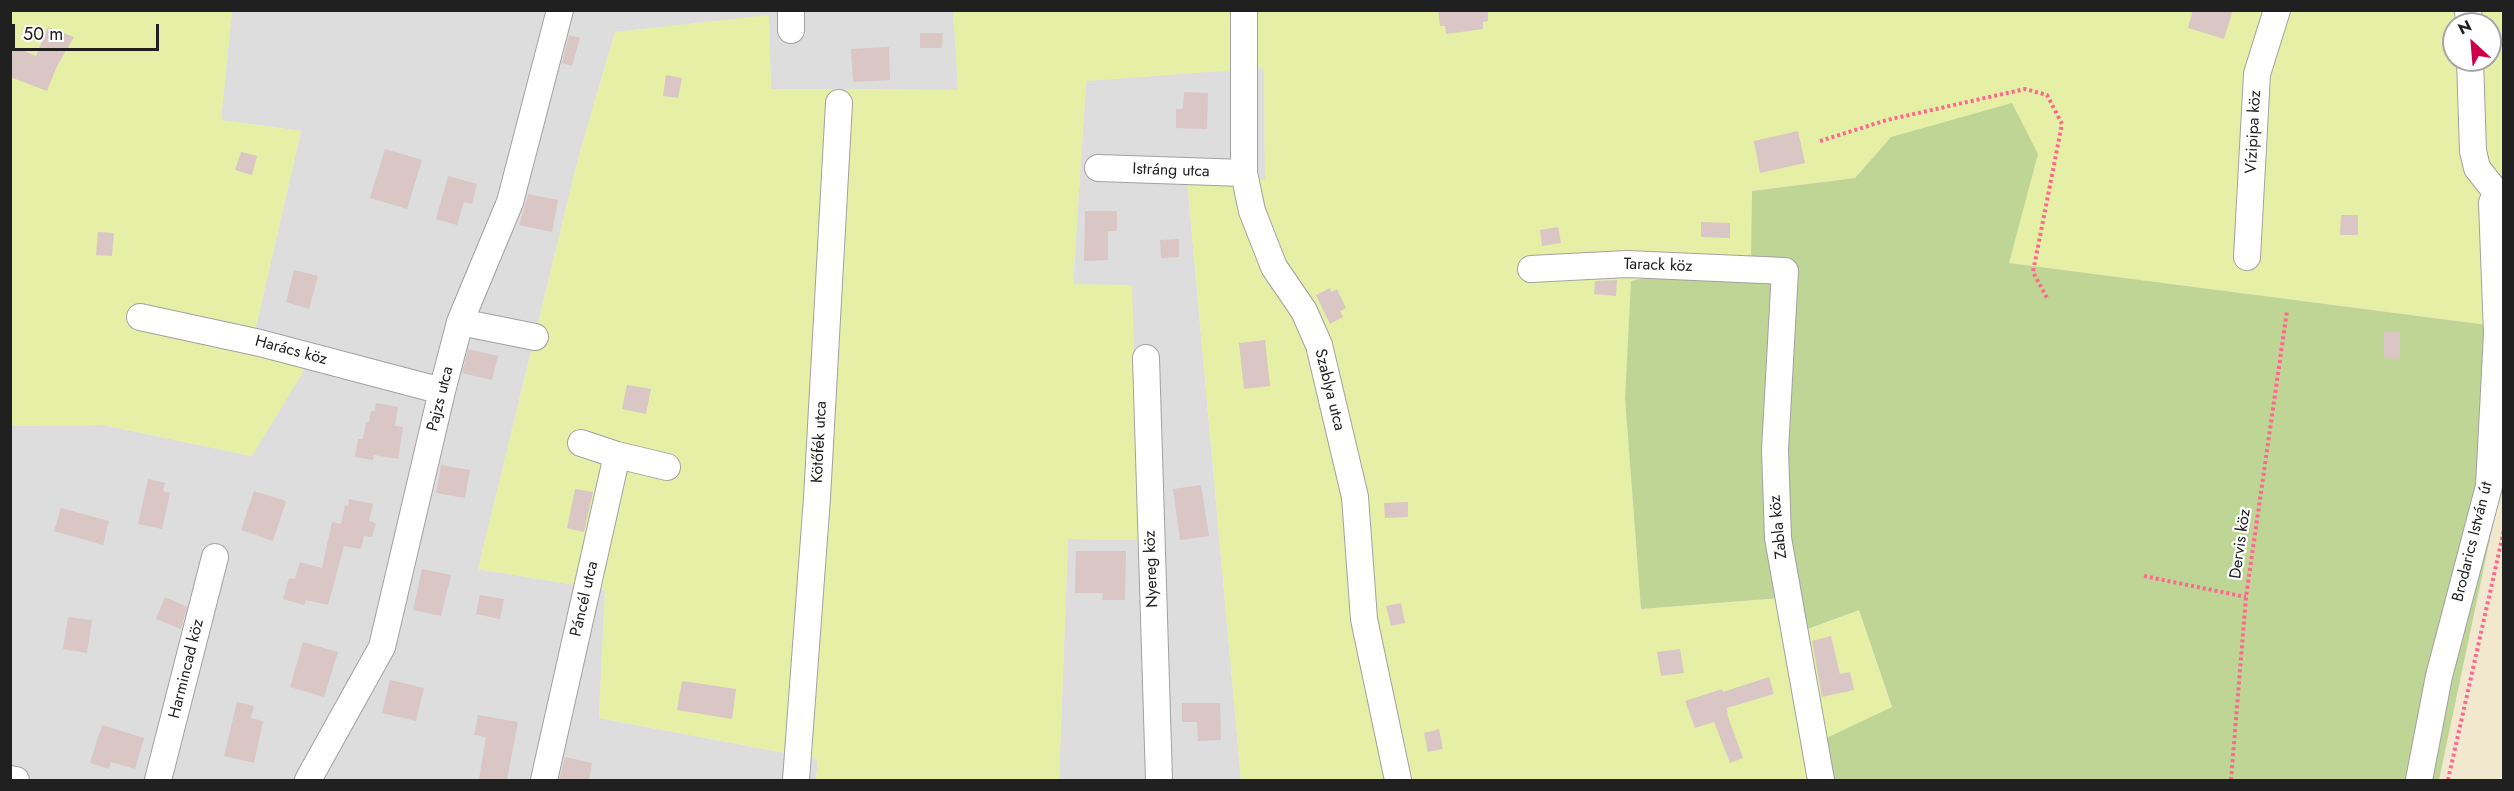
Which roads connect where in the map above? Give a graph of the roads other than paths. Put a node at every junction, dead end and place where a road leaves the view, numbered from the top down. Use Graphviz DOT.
graph roads {
  1 [pos="560,10"];
  2 [pos="1244,10"];
  3 [pos="2277,10"];
  4 [pos="2470,72"];
  5 [pos="839,103"];
  6 [pos="1098,168"];
  7 [pos="1244,173"];
  8 [pos="2500,190"];
  9 [pos="2247,257"];
  10 [pos="1531,269"];
  11 [pos="1785,271"];
  12 [pos="140,316"];
  13 [pos="460,322"];
  14 [pos="535,338"];
  15 [pos="1146,358"];
  16 [pos="442,391"];
  17 [pos="581,443"];
  18 [pos="617,455"];
  19 [pos="667,467"];
  20 [pos="215,557"];
  21 [pos="10,779"];
  22 [pos="16,780"];
  23 [pos="158,780"];
  24 [pos="308,780"];
  25 [pos="544,780"];
  26 [pos="796,780"];
  27 [pos="1159,780"];
  28 [pos="1398,780"];
  29 [pos="1821,780"];
  30 [pos="2419,780"];
  1 -- 13 [label="street, Pajzs utca"];
  2 -- 7 [label="street, Szablya utca"];
  3 -- 9 [label="street, Vízipipa köz"];
  4 -- 8 [label="street"];
  5 -- 26 [label="street, Kötőfék utca"];
  6 -- 7 [label="street, Istráng utca"];
  7 -- 28 [label="street, Szablya utca"];
  8 -- 30 [label="street, Brodarics István út"];
  10 -- 11 [label="street, Tarack köz"];
  11 -- 29 [label="street, Zabla köz"];
  12 -- 16 [label="street, Harács köz"];
  13 -- 14 [label="street"];
  13 -- 16 [label="street, Pajzs utca"];
  15 -- 27 [label="street, Nyereg köz"];
  16 -- 24 [label="street, Pajzs utca"];
  17 -- 18 [label="street"];
  18 -- 19 [label="street"];
  18 -- 25 [label="street, Páncél utca"];
  20 -- 23 [label="street, Harmincad köz"];
  21 -- 22 [label="street"];
}
